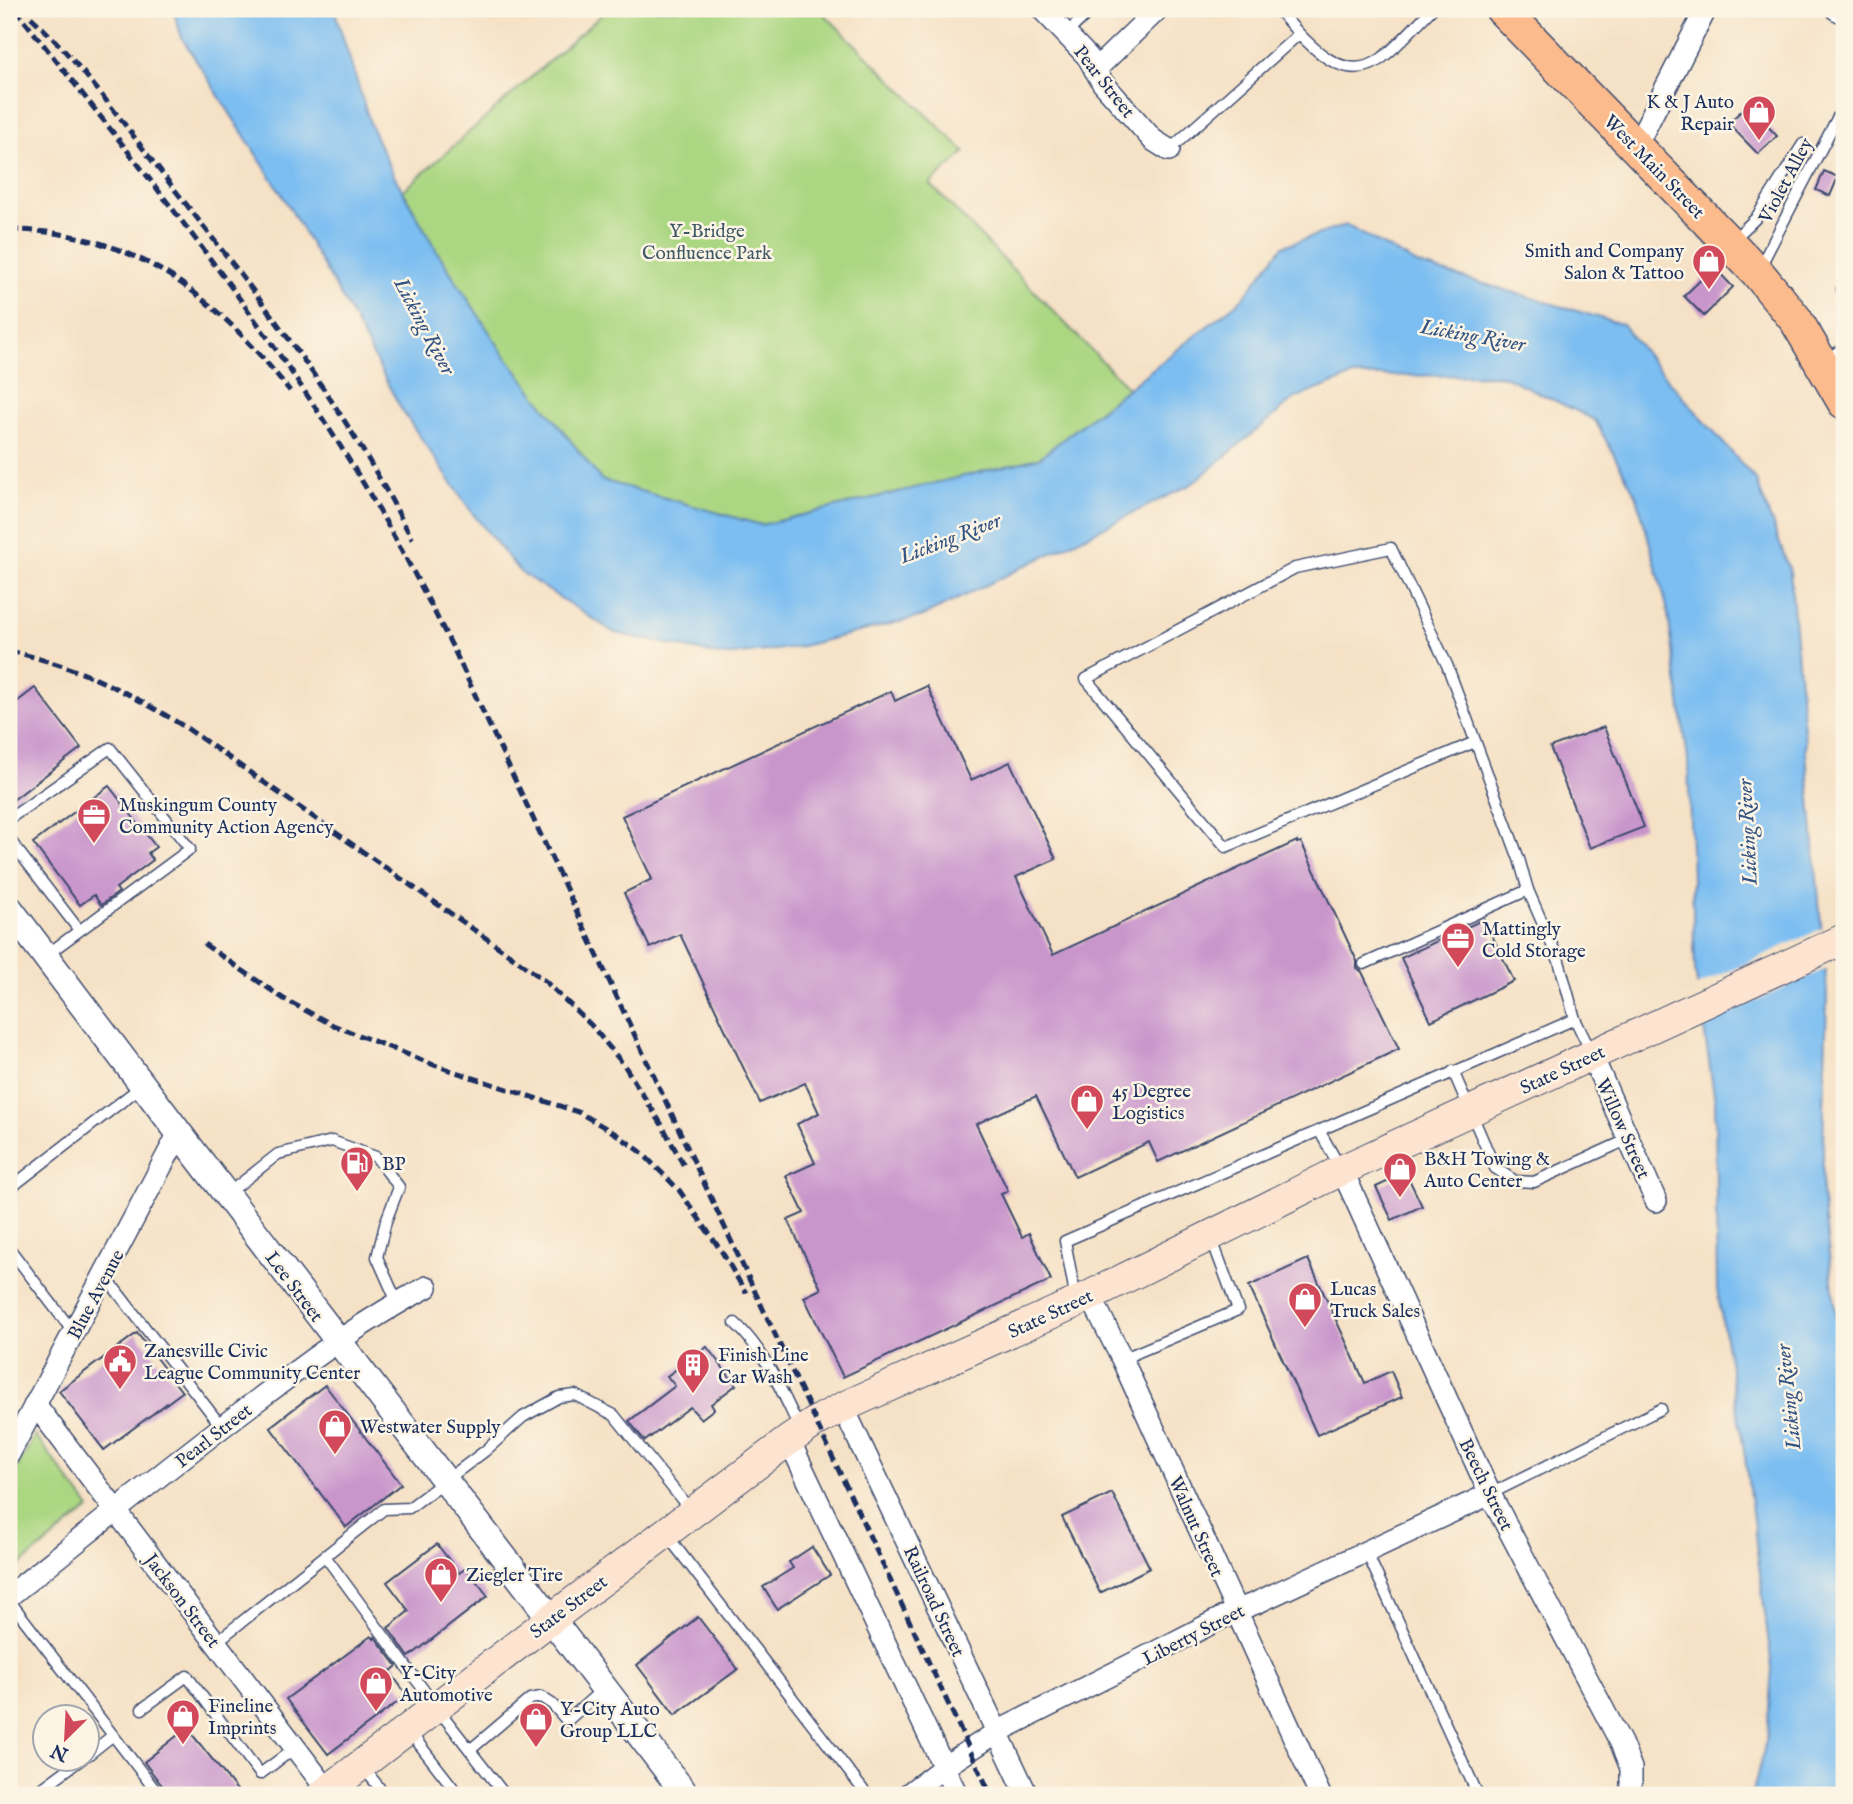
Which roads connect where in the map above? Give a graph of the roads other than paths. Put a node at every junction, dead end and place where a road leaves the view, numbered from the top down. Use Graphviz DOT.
graph roads {
  1 [pos="1042,9"];
  2 [pos="1092,9"];
  3 [pos="1158,9"];
  4 [pos="1277,9"];
  5 [pos="1432,9"];
  6 [pos="1502,9"];
  7 [pos="1706,9"];
  8 [pos="1836,9"];
  9 [pos="1844,13"];
  10 [pos="1067,33"];
  11 [pos="1298,33"];
  12 [pos="1095,70"];
  13 [pos="1844,105"];
  14 [pos="1803,144"];
  15 [pos="1636,146"];
  16 [pos="1169,150"];
  17 [pos="1730,243"];
  18 [pos="1757,272"];
  19 [pos="1844,286"];
  20 [pos="1844,293"];
  21 [pos="1833,355"];
  22 [pos="1844,402"];
  23 [pos="1475,742"];
  24 [pos="9,819"];
  25 [pos="9,839"];
  26 [pos="1528,890"];
  27 [pos="9,908"];
  28 [pos="79,930"];
  29 [pos="1844,939"];
  30 [pos="45,956"];
  31 [pos="1364,964"];
  32 [pos="1575,1019"];
  33 [pos="1592,1056"];
  34 [pos="1453,1071"];
  35 [pos="143,1085"];
  36 [pos="1471,1112"];
  37 [pos="1320,1132"];
  38 [pos="179,1133"];
  39 [pos="1629,1139"];
  40 [pos="1342,1170"];
  41 [pos="9,1189"];
  42 [pos="226,1195"];
  43 [pos="1656,1201"];
  44 [pos="1210,1235"];
  45 [pos="9,1248"];
  46 [pos="105,1276"];
  47 [pos="427,1287"];
  48 [pos="1084,1299"];
  49 [pos="397,1303"];
  50 [pos="735,1323"];
  51 [pos="74,1334"];
  52 [pos="337,1340"];
  53 [pos="1122,1359"];
  54 [pos="35,1405"];
  55 [pos="843,1407"];
  56 [pos="1661,1409"];
  57 [pos="222,1427"];
  58 [pos="795,1436"];
  59 [pos="9,1454"];
  60 [pos="446,1482"];
  61 [pos="1490,1494"];
  62 [pos="116,1511"];
  63 [pos="692,1513"];
  64 [pos="665,1533"];
  65 [pos="1366,1551"];
  66 [pos="325,1556"];
  67 [pos="9,1598"];
  68 [pos="1235,1611"];
  69 [pos="551,1619"];
  70 [pos="215,1643"];
  71 [pos="604,1688"];
  72 [pos="437,1708"];
  73 [pos="142,1709"];
  74 [pos="408,1730"];
  75 [pos="997,1732"];
  76 [pos="112,1737"];
  77 [pos="102,1744"];
  78 [pos="295,1748"];
  79 [pos="470,1750"];
  80 [pos="361,1765"];
  81 [pos="944,1767"];
  82 [pos="65,1772"];
  83 [pos="327,1794"];
  84 [pos="33,1795"];
  85 [pos="159,1795"];
  86 [pos="385,1795"];
  87 [pos="457,1795"];
  88 [pos="505,1795"];
  89 [pos="686,1795"];
  90 [pos="867,1795"];
  91 [pos="907,1795"];
  92 [pos="957,1795"];
  93 [pos="1027,1795"];
  94 [pos="1320,1795"];
  95 [pos="1478,1795"];
  96 [pos="1631,1795"];
  1 -- 10 [label="street, Pear Street"];
  2 -- 10 [label="lane"];
  3 -- 12 [label="street"];
  4 -- 11 [label="lane"];
  5 -- 11 [label="lane"];
  6 -- 15 [label="main road, West Main Street"];
  7 -- 15 [label="street"];
  8 -- 9 [label="street"];
  10 -- 12 [label="street, Pear Street"];
  11 -- 16 [label="lane"];
  12 -- 16 [label="street, Pear Street"];
  13 -- 18 [label="lane, Violet Alley"];
  14 -- 17 [label="lane"];
  15 -- 17 [label="main road, West Main Street"];
  17 -- 18 [label="main road, West Main Street"];
  18 -- 21 [label="main road, West Main Street"];
  19 -- 20 [label="lane"];
  21 -- 22 [label="main road, West Main Street"];
  23 -- 23 [label="lane"];
  23 -- 26 [label="lane"];
  24 -- 28 [label="lane"];
  25 -- 28 [label="lane"];
  26 -- 31 [label="lane"];
  26 -- 32 [label="lane"];
  27 -- 30 [label="street, Lee Street"];
  28 -- 30 [label="lane"];
  29 -- 33 [label="main road, State Street"];
  30 -- 35 [label="street, Lee Street"];
  32 -- 33 [label="lane"];
  32 -- 34 [label="lane"];
  33 -- 36 [label="main road, State Street"];
  33 -- 39 [label="street, Willow Street"];
  34 -- 36 [label="lane"];
  34 -- 37 [label="lane"];
  35 -- 38 [label="street, Lee Street"];
  35 -- 41 [label="lane"];
  36 -- 39 [label="lane"];
  36 -- 40 [label="main road, State Street"];
  37 -- 40 [label="lane"];
  37 -- 48 [label="lane"];
  38 -- 42 [label="street, Lee Street"];
  38 -- 46 [label="street, Blue Avenue"];
  39 -- 43 [label="street, Willow Street"];
  40 -- 44 [label="main road, State Street"];
  40 -- 61 [label="street, Beech Street"];
  42 -- 49 [label="lane"];
  42 -- 52 [label="street, Lee Street"];
  44 -- 48 [label="main road, State Street"];
  44 -- 53 [label="lane"];
  45 -- 51 [label="lane"];
  46 -- 51 [label="street, Blue Avenue"];
  46 -- 57 [label="lane"];
  47 -- 49 [label="street, Pearl Street"];
  48 -- 53 [label="street, Walnut Street"];
  48 -- 55 [label="main road, State Street"];
  49 -- 52 [label="street, Pearl Street"];
  50 -- 58 [label="lane"];
  51 -- 54 [label="street, Blue Avenue"];
  52 -- 57 [label="street, Pearl Street"];
  52 -- 60 [label="street, Lee Street"];
  53 -- 68 [label="street, Walnut Street"];
  54 -- 59 [label="street, Blue Avenue"];
  54 -- 62 [label="street, Jackson Street"];
  55 -- 58 [label="main road, State Street"];
  55 -- 75 [label="street, Railroad Street"];
  56 -- 61 [label="lane"];
  57 -- 62 [label="street, Pearl Street"];
  58 -- 63 [label="main road, State Street"];
  58 -- 81 [label="street"];
  60 -- 63 [label="lane"];
  60 -- 66 [label="lane"];
  60 -- 69 [label="street, Lee Street"];
  61 -- 65 [label="street, Liberty Street"];
  61 -- 96 [label="street, Beech Street"];
  62 -- 67 [label="street, Pearl Street"];
  62 -- 70 [label="street, Jackson Street"];
  63 -- 64 [label="main road, State Street"];
  64 -- 69 [label="main road, State Street"];
  64 -- 90 [label="lane"];
  65 -- 68 [label="street, Liberty Street"];
  65 -- 95 [label="lane"];
  66 -- 70 [label="lane"];
  66 -- 72 [label="lane"];
  67 -- 76 [label="lane"];
  68 -- 75 [label="street, Liberty Street"];
  68 -- 94 [label="street, Walnut Street"];
  69 -- 71 [label="street, Lee Street"];
  69 -- 72 [label="main road, State Street"];
  70 -- 78 [label="street, Jackson Street"];
  71 -- 79 [label="lane"];
  71 -- 89 [label="street, Lee Street"];
  72 -- 74 [label="main road, State Street"];
  72 -- 79 [label="lane"];
  73 -- 78 [label="lane"];
  74 -- 80 [label="main road, State Street"];
  74 -- 87 [label="lane"];
  75 -- 81 [label="street, Liberty Street"];
  75 -- 93 [label="street, Railroad Street"];
  76 -- 77 [label="lane"];
  76 -- 85 [label="lane"];
  78 -- 83 [label="street, Jackson Street"];
  79 -- 88 [label="lane"];
  80 -- 83 [label="main road, State Street"];
  80 -- 86 [label="lane"];
  81 -- 91 [label="street, Liberty Street"];
  81 -- 92 [label="street"];
  82 -- 84 [label="lane"];
}
